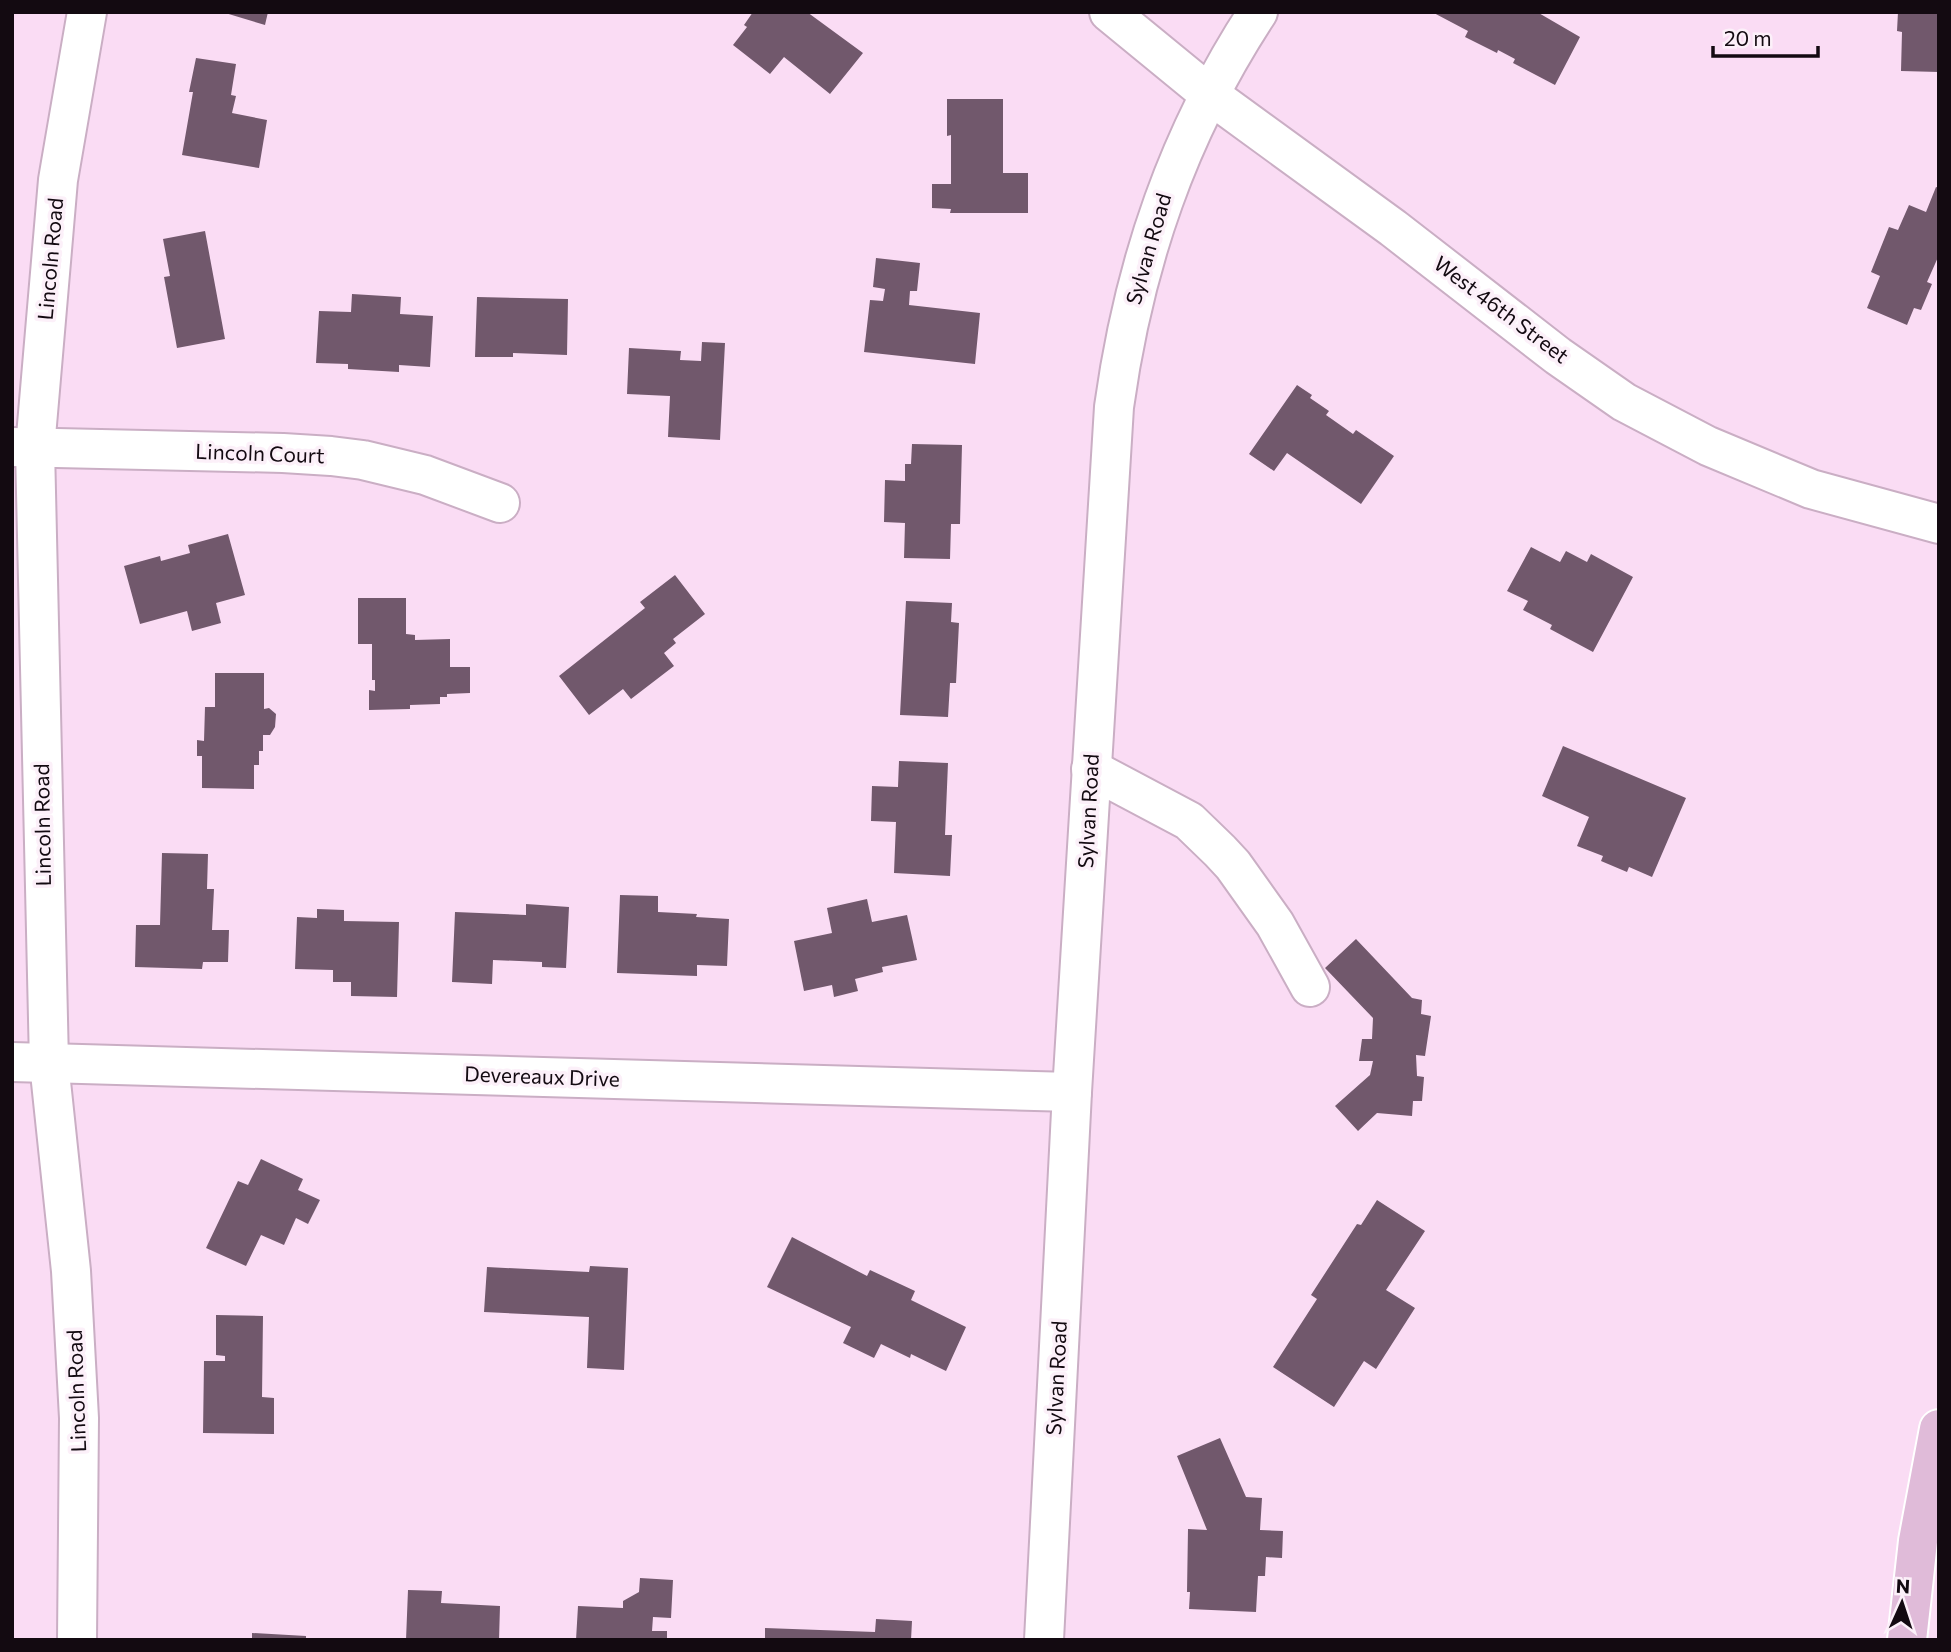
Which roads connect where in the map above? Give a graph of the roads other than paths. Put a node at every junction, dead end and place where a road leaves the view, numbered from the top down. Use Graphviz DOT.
graph roads {
  1 [pos="87,12"];
  2 [pos="1109,12"];
  3 [pos="1258,12"];
  4 [pos="1209,94"];
  5 [pos="23,447"];
  6 [pos="499,503"];
  7 [pos="1939,524"];
  8 [pos="1091,769"];
  9 [pos="1310,987"];
  10 [pos="31,1063"];
  11 [pos="1072,1092"];
  12 [pos="1939,1429"];
  13 [pos="77,1640"];
  14 [pos="1044,1640"];
  15 [pos="1907,1640"];
  1 -- 5 [label="street, Lincoln Road"];
  2 -- 4 [label="street, West 46th Street"];
  3 -- 4 [label="street, Sylvan Road"];
  4 -- 7 [label="street, West 46th Street"];
  4 -- 8 [label="street, Sylvan Road"];
  5 -- 6 [label="street, Lincoln Court"];
  5 -- 10 [label="street, Lincoln Road"];
  8 -- 9 [label="street"];
  8 -- 11 [label="street, Sylvan Road"];
  10 -- 11 [label="street, Devereaux Drive"];
  10 -- 13 [label="street, Lincoln Road"];
  11 -- 14 [label="street, Sylvan Road"];
  12 -- 15 [label="main road"];
}
